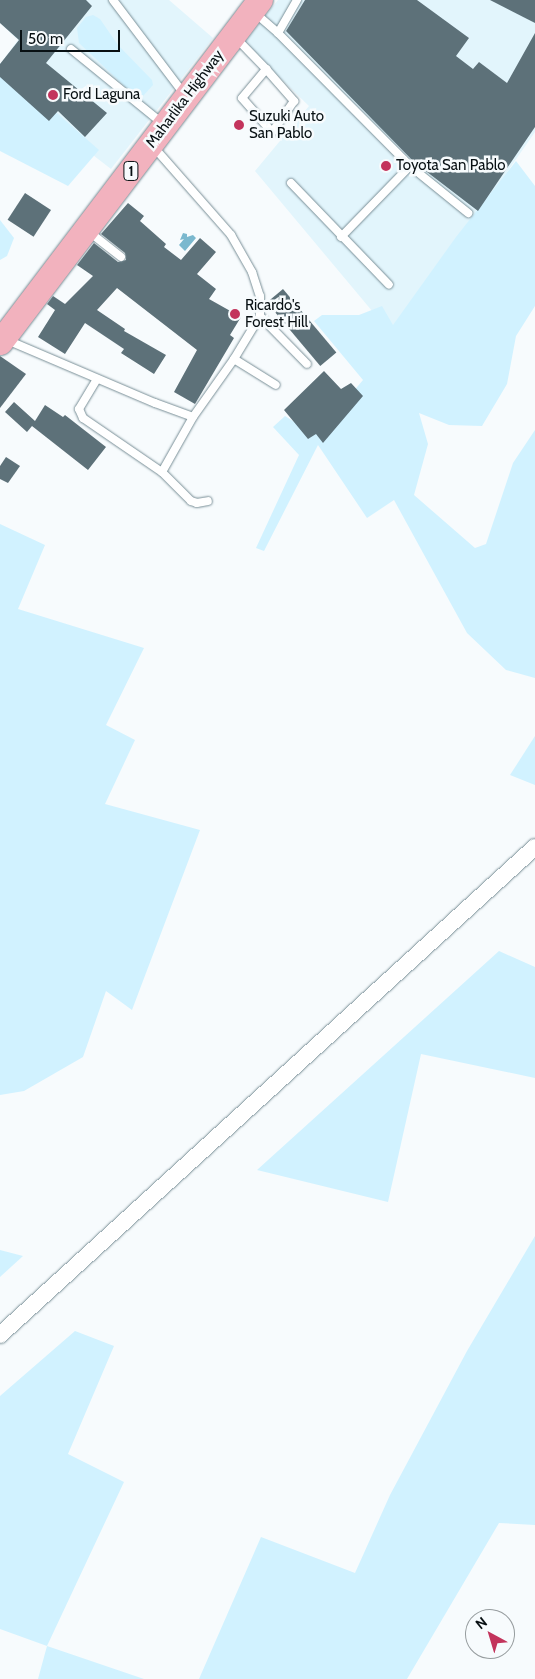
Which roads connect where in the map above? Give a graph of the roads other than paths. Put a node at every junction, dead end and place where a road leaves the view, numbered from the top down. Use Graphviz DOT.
graph roads {
  1 [pos="113,0"];
  2 [pos="297,0"];
  3 [pos="256,5"];
  4 [pos="278,34"];
  5 [pos="234,35"];
  6 [pos="71,50"];
  7 [pos="266,69"];
  8 [pos="187,97"];
  9 [pos="158,135"];
  10 [pos="410,166"];
  11 [pos="291,183"];
  12 [pos="468,213"];
  13 [pos="86,230"];
  14 [pos="341,237"];
  15 [pos="121,257"];
  16 [pos="389,285"];
  17 [pos="260,316"];
  18 [pos="1,340"];
  19 [pos="234,360"];
  20 [pos="307,364"];
  21 [pos="97,379"];
  22 [pos="276,385"];
  23 [pos="193,417"];
  24 [pos="162,472"];
  25 [pos="208,501"];
  26 [pos="535,847"];
  27 [pos="0,1335"];
  1 -- 8 [label="lane"];
  2 -- 4 [label="lane"];
  3 -- 4 [label="lane"];
  3 -- 5 [label="main road, Maharlika Highway / 1"];
  4 -- 10 [label="lane"];
  5 -- 7 [label="lane"];
  5 -- 8 [label="main road, Maharlika Highway / 1"];
  6 -- 9 [label="lane"];
  7 -- 7 [label="lane"];
  8 -- 9 [label="main road, Maharlika Highway / 1"];
  9 -- 13 [label="main road, Maharlika Highway / 1"];
  9 -- 17 [label="lane"];
  10 -- 12 [label="lane"];
  10 -- 14 [label="lane"];
  11 -- 14 [label="lane"];
  13 -- 15 [label="lane"];
  13 -- 18 [label="main road, Maharlika Highway / 1"];
  14 -- 16 [label="lane"];
  17 -- 19 [label="lane"];
  17 -- 20 [label="lane"];
  18 -- 21 [label="lane"];
  19 -- 22 [label="lane"];
  19 -- 23 [label="lane"];
  21 -- 23 [label="lane"];
  21 -- 24 [label="lane"];
  23 -- 24 [label="lane"];
  24 -- 25 [label="lane"];
  26 -- 27 [label="street"];
}
